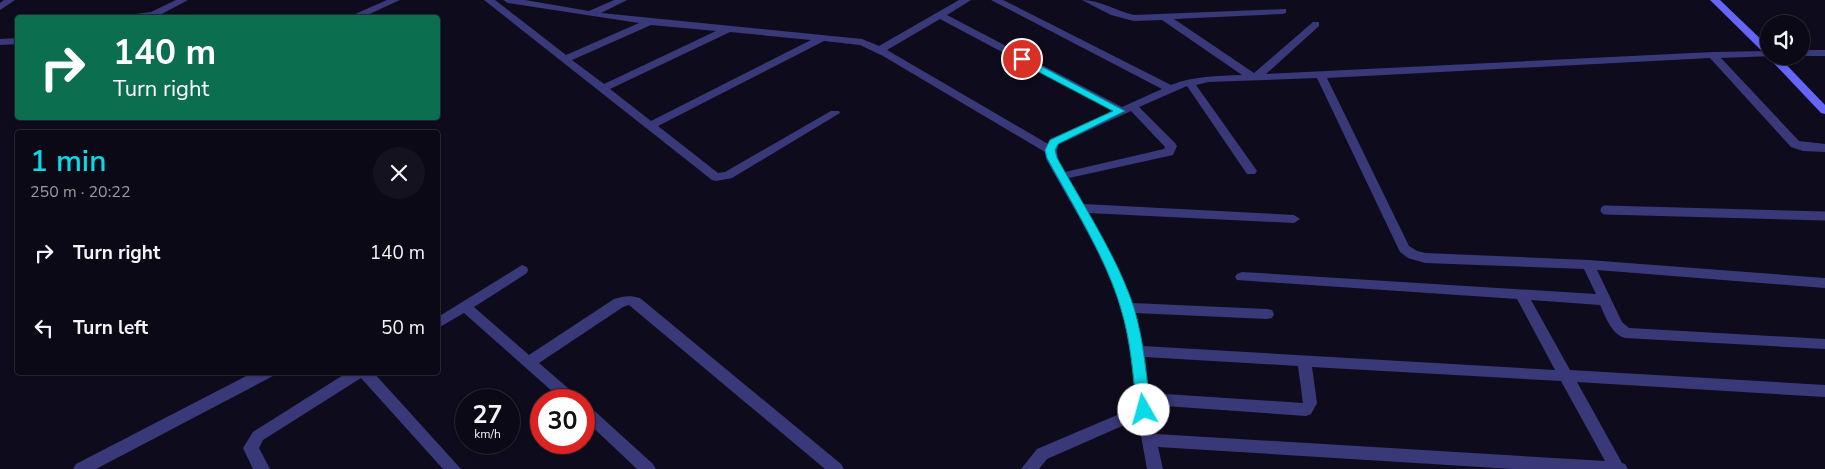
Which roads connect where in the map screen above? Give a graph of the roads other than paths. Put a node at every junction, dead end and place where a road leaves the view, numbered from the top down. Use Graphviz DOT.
graph roads {
  1 [pos="10,0"];
  2 [pos="183,0"];
  3 [pos="395,0"];
  4 [pos="489,0"];
  5 [pos="508,0"];
  6 [pos="549,0"];
  7 [pos="622,0"];
  8 [pos="966,0"];
  9 [pos="996,0"];
  10 [pos="1087,0"];
  11 [pos="1715,0"];
  12 [pos="539,5"];
  13 [pos="0,7"];
  14 [pos="1283,11"];
  15 [pos="589,14"];
  16 [pos="153,15"];
  17 [pos="358,15"];
  18 [pos="939,15"];
  19 [pos="1165,17"];
  20 [pos="651,22"];
  21 [pos="1316,24"];
  22 [pos="729,29"];
  23 [pos="822,38"];
  24 [pos="15,41"];
  25 [pos="0,42"];
  26 [pos="1760,45"];
  27 [pos="880,50"];
  28 [pos="1810,53"];
  29 [pos="1825,53"];
  30 [pos="1760,54"];
  31 [pos="1713,55"];
  32 [pos="565,59"];
  33 [pos="1781,65"];
  34 [pos="1320,74"];
  35 [pos="1254,77"];
  36 [pos="1189,82"];
  37 [pos="602,89"];
  38 [pos="1170,89"];
  39 [pos="1132,106"];
  40 [pos="1120,111"];
  41 [pos="1825,111"];
  42 [pos="835,113"];
  43 [pos="650,126"];
  44 [pos="1825,148"];
  45 [pos="1050,150"];
  46 [pos="1251,171"];
  47 [pos="1062,176"];
  48 [pos="1079,208"];
  49 [pos="1605,210"];
  50 [pos="1825,216"];
  51 [pos="1294,219"];
  52 [pos="1588,265"];
  53 [pos="522,270"];
  54 [pos="1242,277"];
  55 [pos="1825,282"];
  56 [pos="1521,295"];
  57 [pos="1605,300"];
  58 [pos="464,306"];
  59 [pos="1127,308"];
  60 [pos="1267,314"];
  61 [pos="440,322"];
  62 [pos="1825,344"];
  63 [pos="1137,351"];
  64 [pos="1304,361"];
  65 [pos="529,362"];
  66 [pos="262,375"];
  67 [pos="357,375"];
  68 [pos="365,375"];
  69 [pos="1565,376"];
  70 [pos="560,389"];
  71 [pos="1825,391"];
  72 [pos="1144,404"];
  73 [pos="595,420"];
  74 [pos="1150,440"];
  75 [pos="81,469"];
  76 [pos="262,469"];
  77 [pos="454,469"];
  78 [pos="648,469"];
  79 [pos="836,469"];
  80 [pos="1029,469"];
  81 [pos="1155,469"];
  82 [pos="1618,469"];
  1 -- 13 [label="street"];
  2 -- 16 [label="street"];
  3 -- 17 [label="street"];
  4 -- 32 [label="street"];
  5 -- 12 [label="street"];
  6 -- 12 [label="street"];
  7 -- 15 [label="street"];
  8 -- 18 [label="street"];
  9 -- 38 [label="street"];
  10 -- 19 [label="street"];
  11 -- 26 [label="street"];
  12 -- 15 [label="street"];
  14 -- 19 [label="street"];
  15 -- 20 [label="street"];
  18 -- 27 [label="street"];
  18 -- 40 [label="street"];
  19 -- 35 [label="street"];
  20 -- 22 [label="street"];
  20 -- 32 [label="street"];
  21 -- 35 [label="street"];
  22 -- 23 [label="street"];
  22 -- 37 [label="street"];
  23 -- 27 [label="street"];
  23 -- 43 [label="street"];
  24 -- 25 [label="street"];
  27 -- 45 [label="street"];
  28 -- 29 [label="street"];
  30 -- 31 [label="street"];
  31 -- 34 [label="street"];
  31 -- 44 [label="street"];
  32 -- 37 [label="street"];
  33 -- 41 [label="street"];
  34 -- 35 [label="street"];
  34 -- 52 [label="street"];
  35 -- 36 [label="street"];
  36 -- 38 [label="street"];
  36 -- 46 [label="street"];
  37 -- 43 [label="street"];
  38 -- 39 [label="street"];
  39 -- 40 [label="street"];
  39 -- 47 [label="street"];
  40 -- 45 [label="street"];
  42 -- 43 [label="street"];
  45 -- 47 [label="street"];
  47 -- 48 [label="street"];
  48 -- 51 [label="street"];
  48 -- 59 [label="street"];
  49 -- 50 [label="lane"];
  52 -- 55 [label="street"];
  52 -- 57 [label="street"];
  53 -- 58 [label="street"];
  54 -- 56 [label="street"];
  56 -- 57 [label="street"];
  56 -- 69 [label="street"];
  57 -- 62 [label="street"];
  58 -- 61 [label="street"];
  58 -- 65 [label="street"];
  59 -- 60 [label="street"];
  59 -- 63 [label="street"];
  63 -- 64 [label="street"];
  63 -- 72 [label="street"];
  64 -- 69 [label="street"];
  64 -- 72 [label="street"];
  65 -- 70 [label="street"];
  65 -- 79 [label="street"];
  66 -- 75 [label="street"];
  67 -- 76 [label="street"];
  68 -- 77 [label="street"];
  69 -- 71 [label="street"];
  69 -- 82 [label="street"];
  72 -- 74 [label="street"];
  72 -- 80 [label="street"];
  73 -- 78 [label="street"];
  74 -- 81 [label="street"];
  74 -- 82 [label="street"];
}
